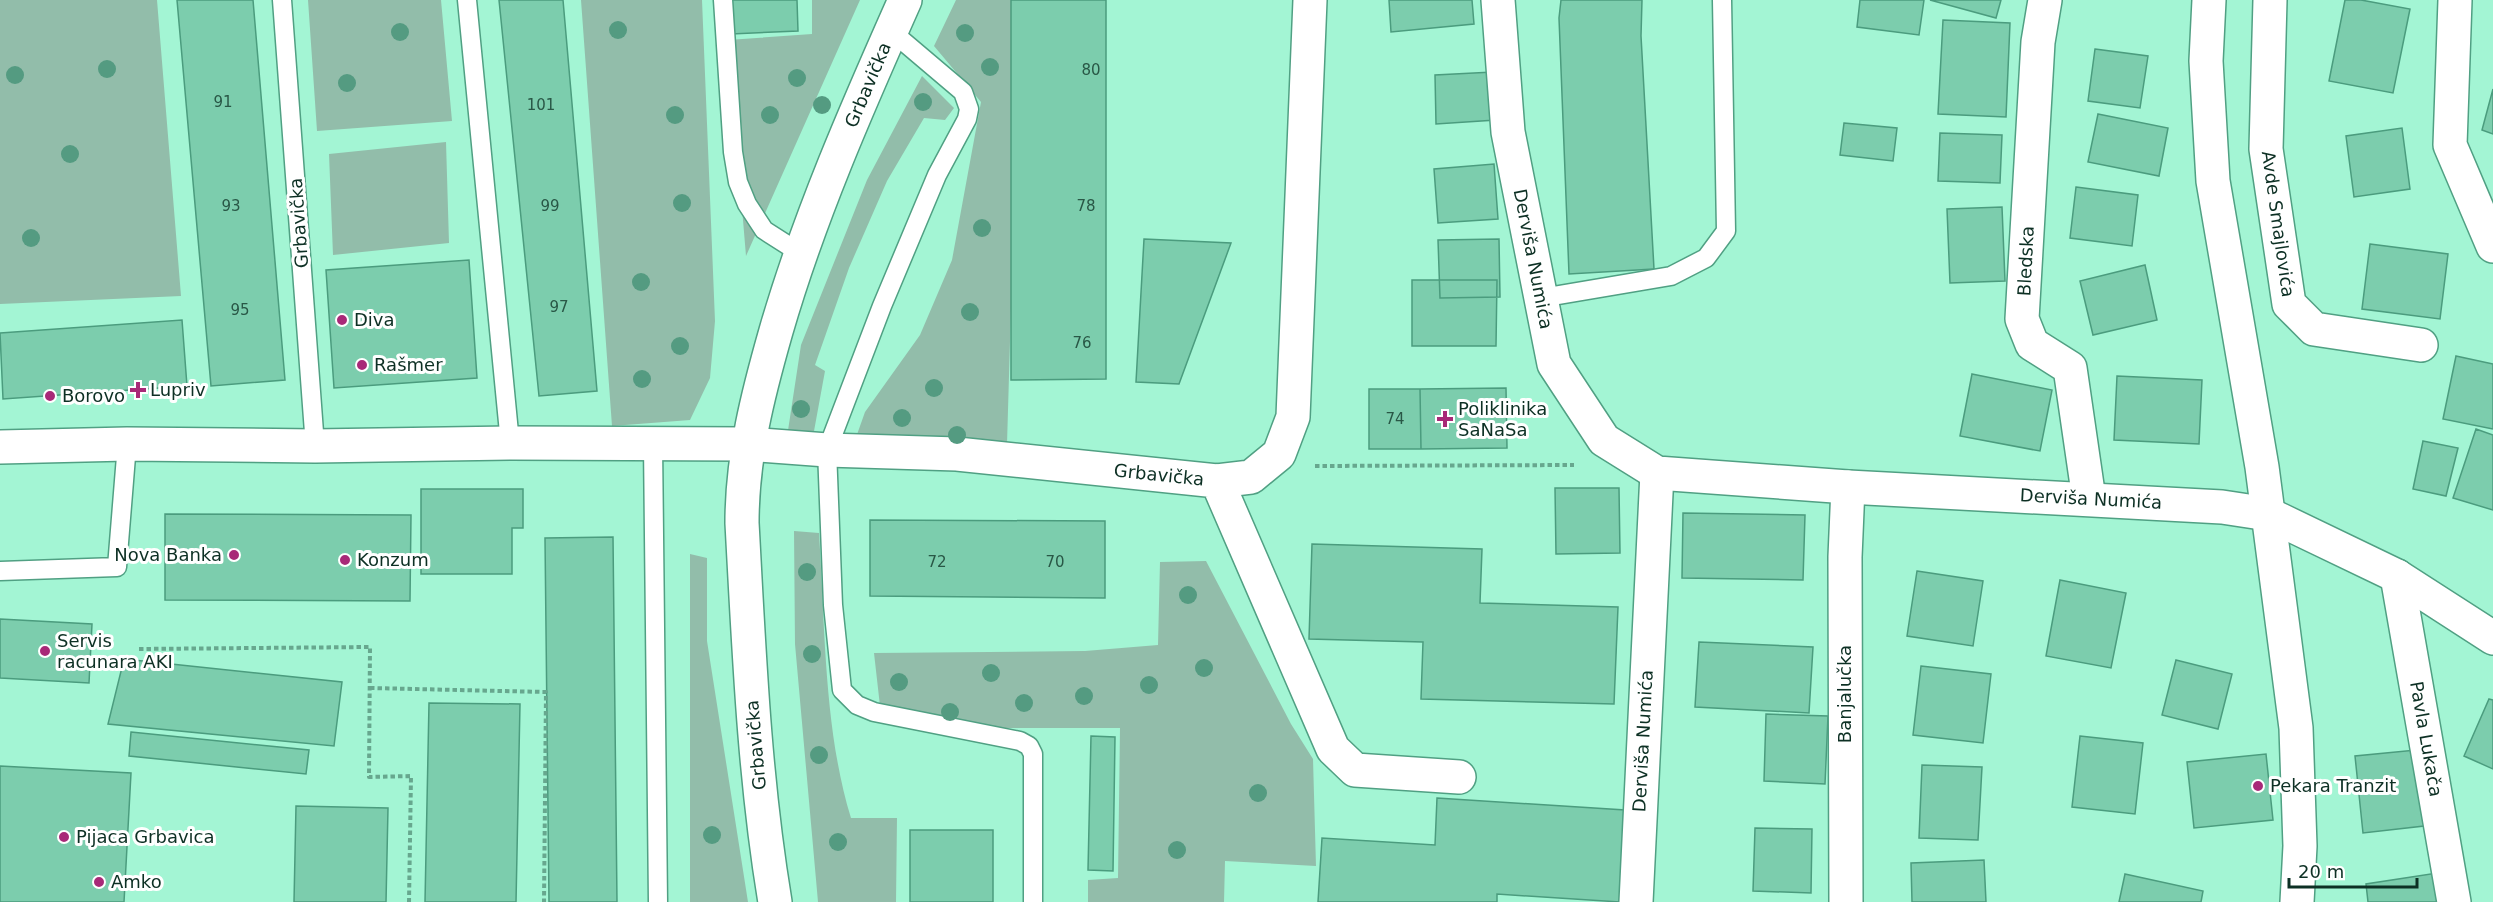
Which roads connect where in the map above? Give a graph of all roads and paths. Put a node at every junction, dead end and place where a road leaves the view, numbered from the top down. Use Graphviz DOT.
graph roads {
  1 [pos="282,0"];
  2 [pos="467,0"];
  3 [pos="723,0"];
  4 [pos="905,0"];
  5 [pos="1310,0"];
  6 [pos="1498,0"];
  7 [pos="1722,0"];
  8 [pos="2044,0"];
  9 [pos="2209,0"];
  10 [pos="2270,0"];
  11 [pos="2455,0"];
  12 [pos="891,31"];
  13 [pos="2493,246"];
  14 [pos="800,253"];
  15 [pos="1541,298"];
  16 [pos="2421,345"];
  17 [pos="1604,441"];
  18 [pos="510,442"];
  19 [pos="128,444"];
  20 [pos="653,444"];
  21 [pos="747,444"];
  22 [pos="315,446"];
  23 [pos="0,447"];
  24 [pos="827,450"];
  25 [pos="1372,465"];
  26 [pos="1658,473"];
  27 [pos="1217,481"];
  28 [pos="1848,487"];
  29 [pos="2089,499"];
  30 [pos="2268,514"];
  31 [pos="0,571"];
  32 [pos="2397,576"];
  33 [pos="2493,638"];
  34 [pos="139,649"];
  35 [pos="370,687"];
  36 [pos="1459,777"];
  37 [pos="409,902"];
  38 [pos="544,902"];
  39 [pos="658,902"];
  40 [pos="775,902"];
  41 [pos="1033,902"];
  42 [pos="1636,902"];
  43 [pos="1846,902"];
  44 [pos="2297,902"];
  45 [pos="2454,902"];
  1 -- 22 [label="lane, Grbavička"];
  2 -- 18 [label="lane"];
  3 -- 14 [label="lane"];
  4 -- 12 [label="street, Grbavička"];
  5 -- 27 [label="street"];
  6 -- 15 [label="street, Derviša Numića"];
  7 -- 15 [label="lane"];
  8 -- 29 [label="street, Bledska"];
  9 -- 30 [label="street"];
  10 -- 16 [label="street, Avde Smajlovića"];
  11 -- 13 [label="street"];
  12 -- 14 [label="street, Grbavička"];
  12 -- 24 [label="lane"];
  14 -- 21 [label="street, Grbavička"];
  15 -- 17 [label="street, Derviša Numića"];
  17 -- 25 [label="path"];
  17 -- 26 [label="street, Derviša Numića"];
  18 -- 20 [label="street, Grbavička"];
  18 -- 22 [label="street, Grbavička"];
  19 -- 22 [label="street, Grbavička"];
  19 -- 23 [label="street, Grbavička"];
  19 -- 31 [label="lane"];
  20 -- 21 [label="street, Grbavička"];
  20 -- 39 [label="lane"];
  21 -- 24 [label="street, Grbavička"];
  21 -- 40 [label="street, Grbavička"];
  24 -- 27 [label="street, Grbavička"];
  24 -- 41 [label="lane"];
  26 -- 28 [label="street, Derviša Numića"];
  26 -- 42 [label="street, Derviša Numića"];
  27 -- 36 [label="street, Grbavička"];
  28 -- 29 [label="street, Derviša Numića"];
  28 -- 43 [label="street, Banjalučka"];
  29 -- 30 [label="street, Derviša Numića"];
  30 -- 32 [label="street, Derviša Numića"];
  30 -- 44 [label="street"];
  32 -- 33 [label="street, Derviša Numića"];
  32 -- 45 [label="street, Pavla Lukača"];
  34 -- 35 [label="path"];
  35 -- 37 [label="path"];
  35 -- 38 [label="path"];
}
